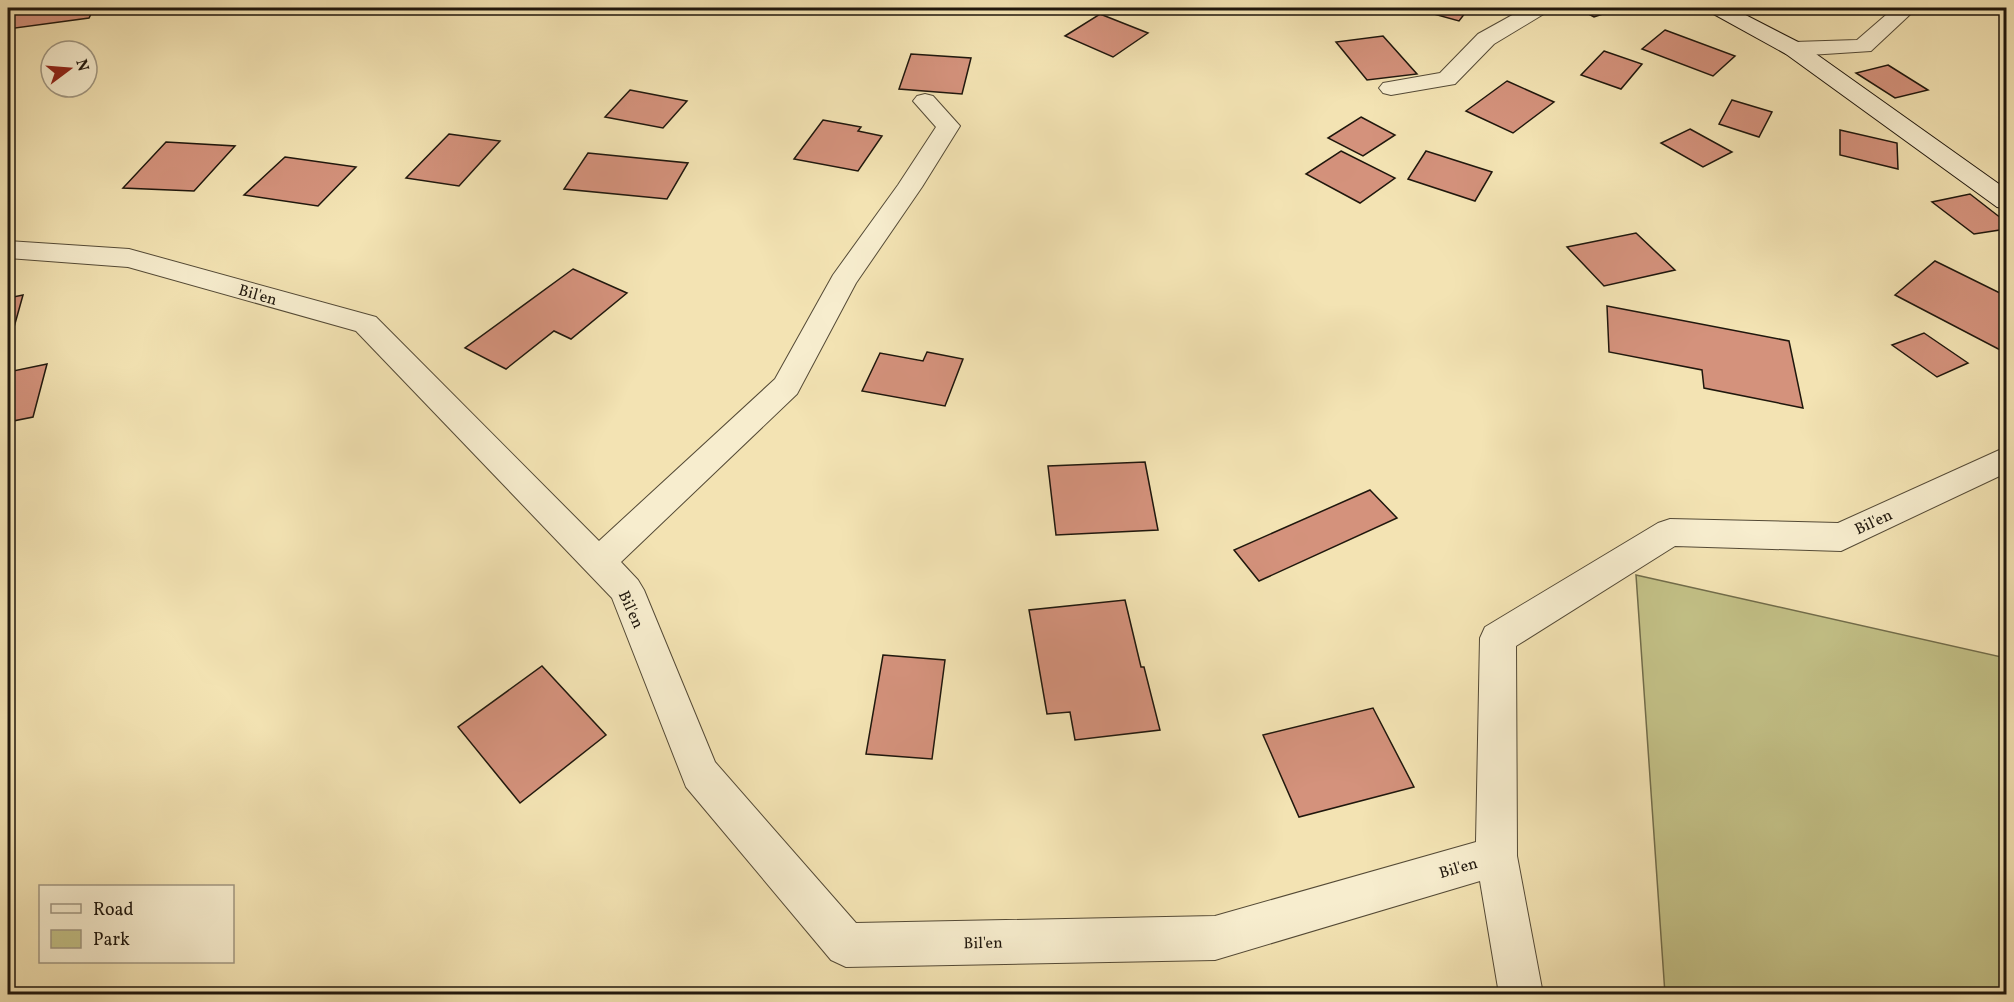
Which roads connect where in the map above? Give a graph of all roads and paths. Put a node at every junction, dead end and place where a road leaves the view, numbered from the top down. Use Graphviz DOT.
graph roads {
  1 [pos="1540,8"];
  2 [pos="1717,8"];
  3 [pos="1906,8"];
  4 [pos="1794,49"];
  5 [pos="1391,87"];
  6 [pos="925,100"];
  7 [pos="2007,201"];
  8 [pos="8,250"];
  9 [pos="2007,459"];
  10 [pos="598,562"];
  11 [pos="1496,856"];
  12 [pos="1521,994"];
  1 -- 5 [label="street"];
  2 -- 4 [label="street"];
  3 -- 4 [label="street"];
  4 -- 7 [label="street"];
  6 -- 10 [label="street"];
  8 -- 10 [label="street, Bil'en"];
  9 -- 11 [label="street, Bil'en"];
  10 -- 11 [label="street, Bil'en"];
  11 -- 12 [label="street"];
}
